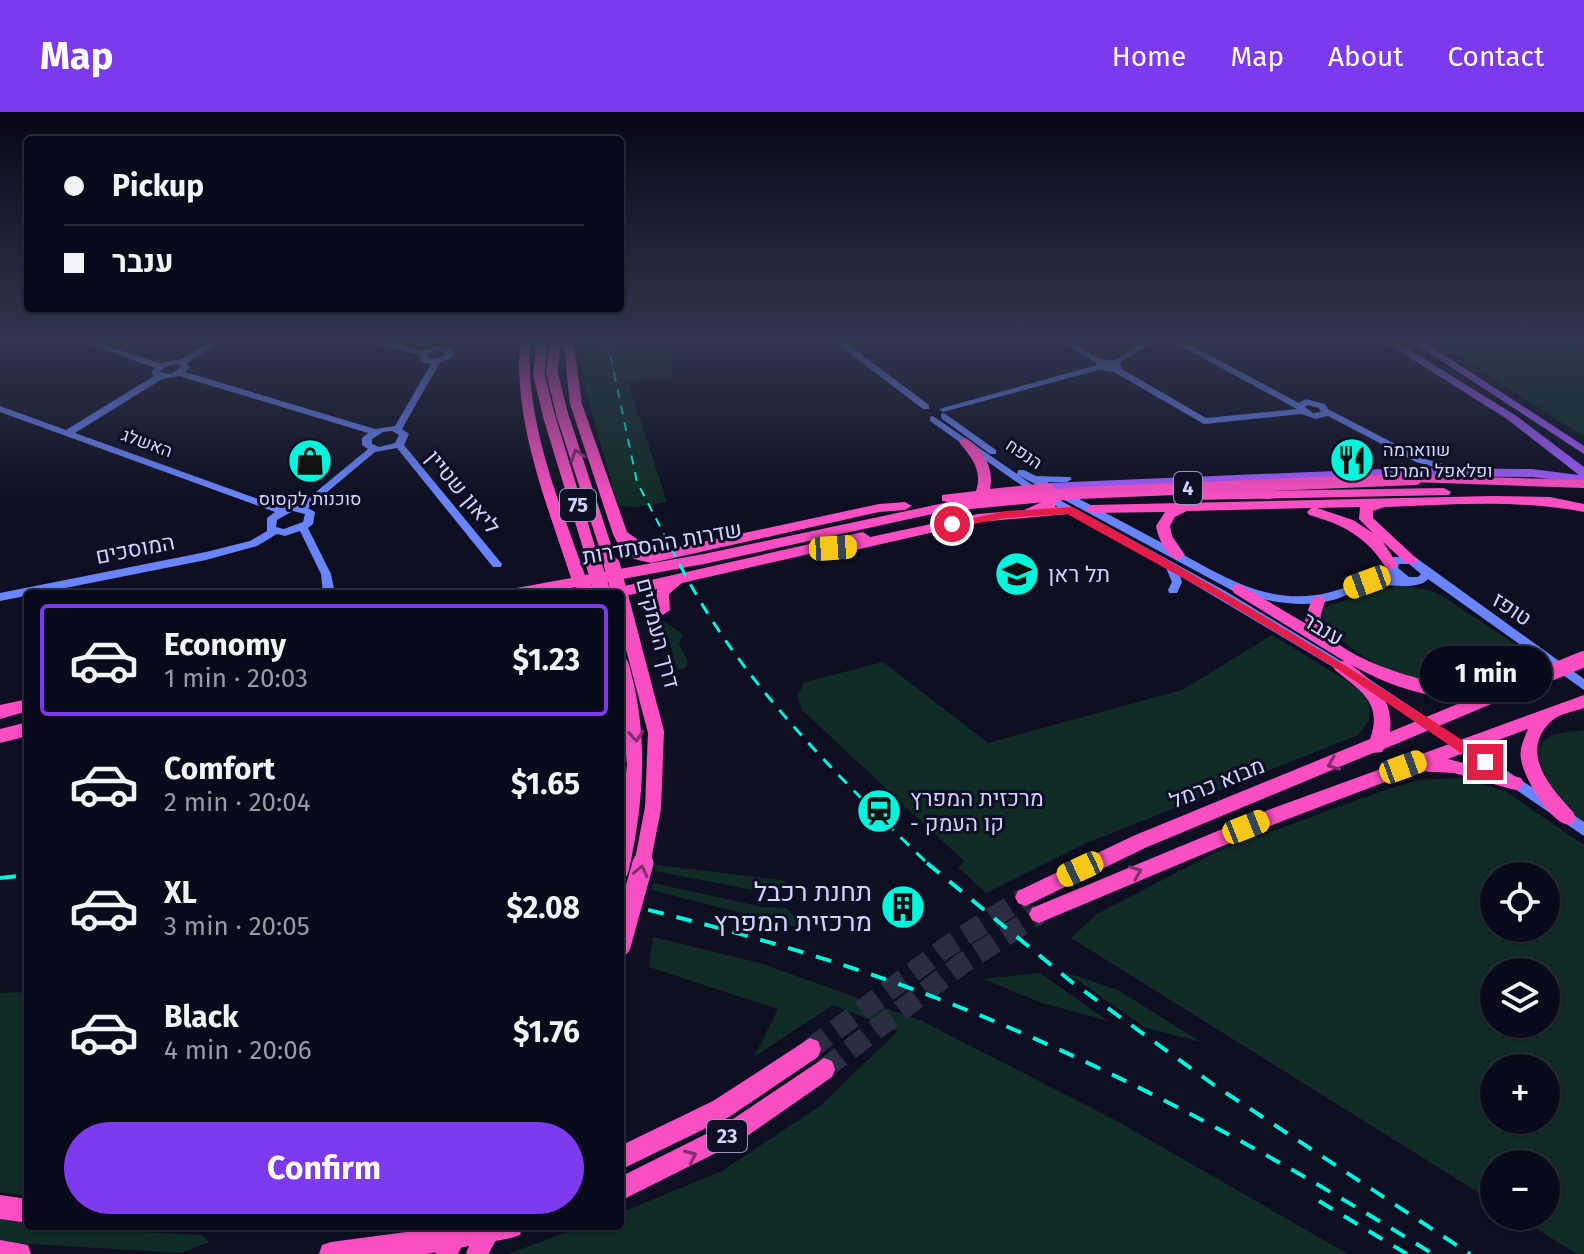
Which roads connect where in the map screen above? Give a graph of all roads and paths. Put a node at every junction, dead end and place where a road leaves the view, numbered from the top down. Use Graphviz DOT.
graph roads {
  1 [pos="128,392"];
  2 [pos="243,392"];
  3 [pos="419,392"];
  4 [pos="526,392"];
  5 [pos="546,392"];
  6 [pos="553,392"];
  7 [pos="575,392"];
  8 [pos="906,392"];
  9 [pos="1011,392"];
  10 [pos="1158,392"];
  11 [pos="1275,392"];
  12 [pos="1278,392"];
  13 [pos="1472,392"];
  14 [pos="1494,392"];
  15 [pos="1304,407"];
  16 [pos="0,409"];
  17 [pos="1322,413"];
  18 [pos="940,414"];
  19 [pos="555,415"];
  20 [pos="398,429"];
  21 [pos="374,432"];
  22 [pos="68,433"];
  23 [pos="1542,439"];
  24 [pos="965,442"];
  25 [pos="399,445"];
  26 [pos="373,449"];
  27 [pos="1584,451"];
  28 [pos="1395,461"];
  29 [pos="1460,471"];
  30 [pos="1532,473"];
  31 [pos="1584,478"];
  32 [pos="1067,479"];
  33 [pos="1030,482"];
  34 [pos="1107,484"];
  35 [pos="1091,485"];
  36 [pos="1345,491"];
  37 [pos="982,492"];
  38 [pos="1463,492"];
  39 [pos="1584,493"];
  40 [pos="1049,494"];
  41 [pos="1561,503"];
  42 [pos="1069,504"];
  43 [pos="1381,504"];
  44 [pos="905,506"];
  45 [pos="1238,506"];
  46 [pos="303,507"];
  47 [pos="965,507"];
  48 [pos="1187,507"];
  49 [pos="1289,507"];
  50 [pos="1584,508"];
  51 [pos="1092,509"];
  52 [pos="281,511"];
  53 [pos="1028,513"];
  54 [pos="303,527"];
  55 [pos="274,531"];
  56 [pos="620,534"];
  57 [pos="817,542"];
  58 [pos="568,548"];
  59 [pos="1174,560"];
  60 [pos="1411,560"];
  61 [pos="497,564"];
  62 [pos="1392,567"];
  63 [pos="633,571"];
  64 [pos="1427,573"];
  65 [pos="687,577"];
  66 [pos="1410,580"];
  67 [pos="1367,582"];
  68 [pos="581,584"];
  69 [pos="637,588"];
  70 [pos="1239,589"];
  71 [pos="35,590"];
  72 [pos="328,590"];
  73 [pos="558,590"];
  74 [pos="604,590"];
  75 [pos="608,590"];
  76 [pos="609,590"];
  77 [pos="618,590"];
  78 [pos="618,590"];
  79 [pos="1173,590"];
  80 [pos="24,592"];
  81 [pos="1454,596"];
  82 [pos="0,597"];
  83 [pos="1318,601"];
  84 [pos="663,610"];
  85 [pos="624,611"];
  86 [pos="1333,644"];
  87 [pos="1584,659"];
  88 [pos="1341,666"];
  89 [pos="624,675"];
  90 [pos="1520,685"];
  91 [pos="1584,685"];
  92 [pos="1578,704"];
  93 [pos="24,706"];
  94 [pos="0,712"];
  95 [pos="1550,714"];
  96 [pos="1431,724"];
  97 [pos="24,730"];
  98 [pos="0,736"];
  99 [pos="1460,745"];
  100 [pos="1376,747"];
  101 [pos="1403,767"];
  102 [pos="1515,783"];
  103 [pos="1567,818"];
  104 [pos="1584,830"];
  105 [pos="624,851"];
  106 [pos="1025,897"];
  107 [pos="1039,914"];
  108 [pos="624,932"];
  109 [pos="810,1049"];
  110 [pos="824,1069"];
  111 [pos="624,1156"];
  112 [pos="624,1187"];
  113 [pos="0,1207"];
  114 [pos="24,1210"];
  115 [pos="459,1230"];
  116 [pos="489,1230"];
  117 [pos="491,1230"];
  118 [pos="0,1252"];
  119 [pos="19,1254"];
  120 [pos="331,1254"];
  121 [pos="446,1254"];
  122 [pos="477,1254"];
  1 -- 22 [label="street"];
  2 -- 21 [label="street"];
  3 -- 20 [label="street"];
  4 -- 58 [label="highway"];
  5 -- 19 [label="highway, דרך העמקים / 75"];
  6 -- 19 [label="highway, דרך העמקים / 75"];
  7 -- 56 [label="highway"];
  8 -- 18 [label="street"];
  9 -- 18 [label="street"];
  10 -- 15 [label="street"];
  11 -- 15 [label="street"];
  12 -- 15 [label="street"];
  13 -- 23 [label="main road"];
  14 -- 27 [label="main road"];
  15 -- 17 [label="street"];
  16 -- 22 [label="street, האשלג"];
  17 -- 28 [label="street"];
  17 -- 29 [label="street"];
  18 -- 24 [label="street, הנפח"];
  18 -- 33 [label="street, הנפח"];
  19 -- 75 [label="highway, דרך העמקים / 75, bridge"];
  77 -- 19 [label="highway, דרך העמקים / 75, one-way, bridge"];
  20 -- 21 [label="street"];
  20 -- 25 [label="street"];
  21 -- 26 [label="street"];
  22 -- 52 [label="street, האשלג"];
  23 -- 30 [label="main road"];
  23 -- 31 [label="main road"];
  24 -- 33 [label="street, הנפח"];
  24 -- 37 [label="highway"];
  25 -- 26 [label="street"];
  25 -- 61 [label="street, ליאון שטיין"];
  26 -- 46 [label="street"];
  29 -- 30 [label="main road"];
  29 -- 34 [label="main road"];
  30 -- 31 [label="main road"];
  31 -- 47 [label="highway, 4, bridge"];
  32 -- 33 [label="street"];
  32 -- 34 [label="main road"];
  33 -- 37 [label="highway"];
  33 -- 40 [label="highway"];
  34 -- 35 [label="main road"];
  35 -- 40 [label="main road"];
  35 -- 42 [label="main road"];
  36 -- 38 [label="highway, 4"];
  36 -- 45 [label="highway"];
  36 -- 47 [label="highway, 4"];
  37 -- 44 [label="highway"];
  38 -- 39 [label="highway"];
  38 -- 41 [label="highway, 4"];
  40 -- 42 [label="street, הנפח"];
  40 -- 53 [label="highway"];
  41 -- 43 [label="highway"];
  41 -- 50 [label="highway, 4"];
  42 -- 51 [label="street"];
  42 -- 53 [label="highway"];
  42 -- 59 [label="street, ענבר"];
  43 -- 49 [label="highway"];
  43 -- 60 [label="highway"];
  44 -- 56 [label="highway"];
  44 -- 57 [label="highway"];
  45 -- 48 [label="highway"];
  45 -- 49 [label="highway"];
  46 -- 52 [label="street"];
  46 -- 54 [label="street"];
  47 -- 57 [label="highway, 4"];
  48 -- 51 [label="highway"];
  48 -- 59 [label="highway"];
  49 -- 62 [label="highway"];
  51 -- 59 [label="street, ענבר"];
  52 -- 55 [label="street"];
  53 -- 57 [label="highway"];
  54 -- 55 [label="street, המוסכים"];
  54 -- 72 [label="street"];
  55 -- 71 [label="street, המוסכים"];
  56 -- 63 [label="highway"];
  57 -- 63 [label="highway, שדרות ההסתדרות / 4"];
  57 -- 65 [label="highway, שדרות ההסתדרות / 4"];
  58 -- 68 [label="highway"];
  58 -- 73 [label="highway"];
  59 -- 70 [label="street, ענבר"];
  59 -- 79 [label="street"];
  59 -- 88 [label="street, ענבר"];
  60 -- 62 [label="street"];
  60 -- 64 [label="street"];
  62 -- 66 [label="street"];
  62 -- 67 [label="street"];
  63 -- 68 [label="highway, שדרות ההסתדרות / 4"];
  63 -- 69 [label="highway"];
  63 -- 76 [label="highway"];
  64 -- 66 [label="street"];
  64 -- 81 [label="street"];
  65 -- 69 [label="highway, שדרות ההסתדרות / 4"];
  65 -- 84 [label="highway"];
  66 -- 67 [label="street"];
  66 -- 81 [label="street"];
  67 -- 83 [label="street"];
  68 -- 73 [label="highway, שדרות ההסתדרות"];
  68 -- 74 [label="highway"];
  69 -- 78 [label="highway, שדרות ההסתדרות / 4"];
  70 -- 83 [label="street, ענבר"];
  70 -- 86 [label="highway"];
  80 -- 82 [label="street, המוסכים"];
  81 -- 91 [label="street, טופז"];
  83 -- 86 [label="highway"];
  108 -- 85 [label="highway, דרך העמקים / 75, one-way, bridge"];
  86 -- 90 [label="highway"];
  87 -- 90 [label="highway, bridge"];
  88 -- 96 [label="street, ענבר"];
  88 -- 100 [label="highway"];
  89 -- 105 [label="highway, דרך העמקים, one-way"];
  90 -- 96 [label="highway, מבוא כרמל"];
  92 -- 95 [label="highway"];
  93 -- 94 [label="highway"];
  95 -- 99 [label="highway"];
  95 -- 103 [label="highway"];
  96 -- 99 [label="street, ענבר"];
  96 -- 100 [label="highway, מבוא כרמל"];
  97 -- 98 [label="highway"];
  99 -- 101 [label="highway"];
  99 -- 102 [label="street, ענבר"];
  100 -- 106 [label="highway, מבוא כרמל, one-way"];
  101 -- 102 [label="highway"];
  107 -- 101 [label="highway, one-way"];
  102 -- 103 [label="street, ענבר"];
  103 -- 104 [label="street"];
  109 -- 111 [label="highway, 23"];
  112 -- 110 [label="highway, 23, one-way"];
  113 -- 114 [label="highway"];
  115 -- 121 [label="highway, bridge"];
  116 -- 122 [label="highway, bridge"];
  117 -- 120 [label="highway"];
  118 -- 119 [label="highway"];
}
